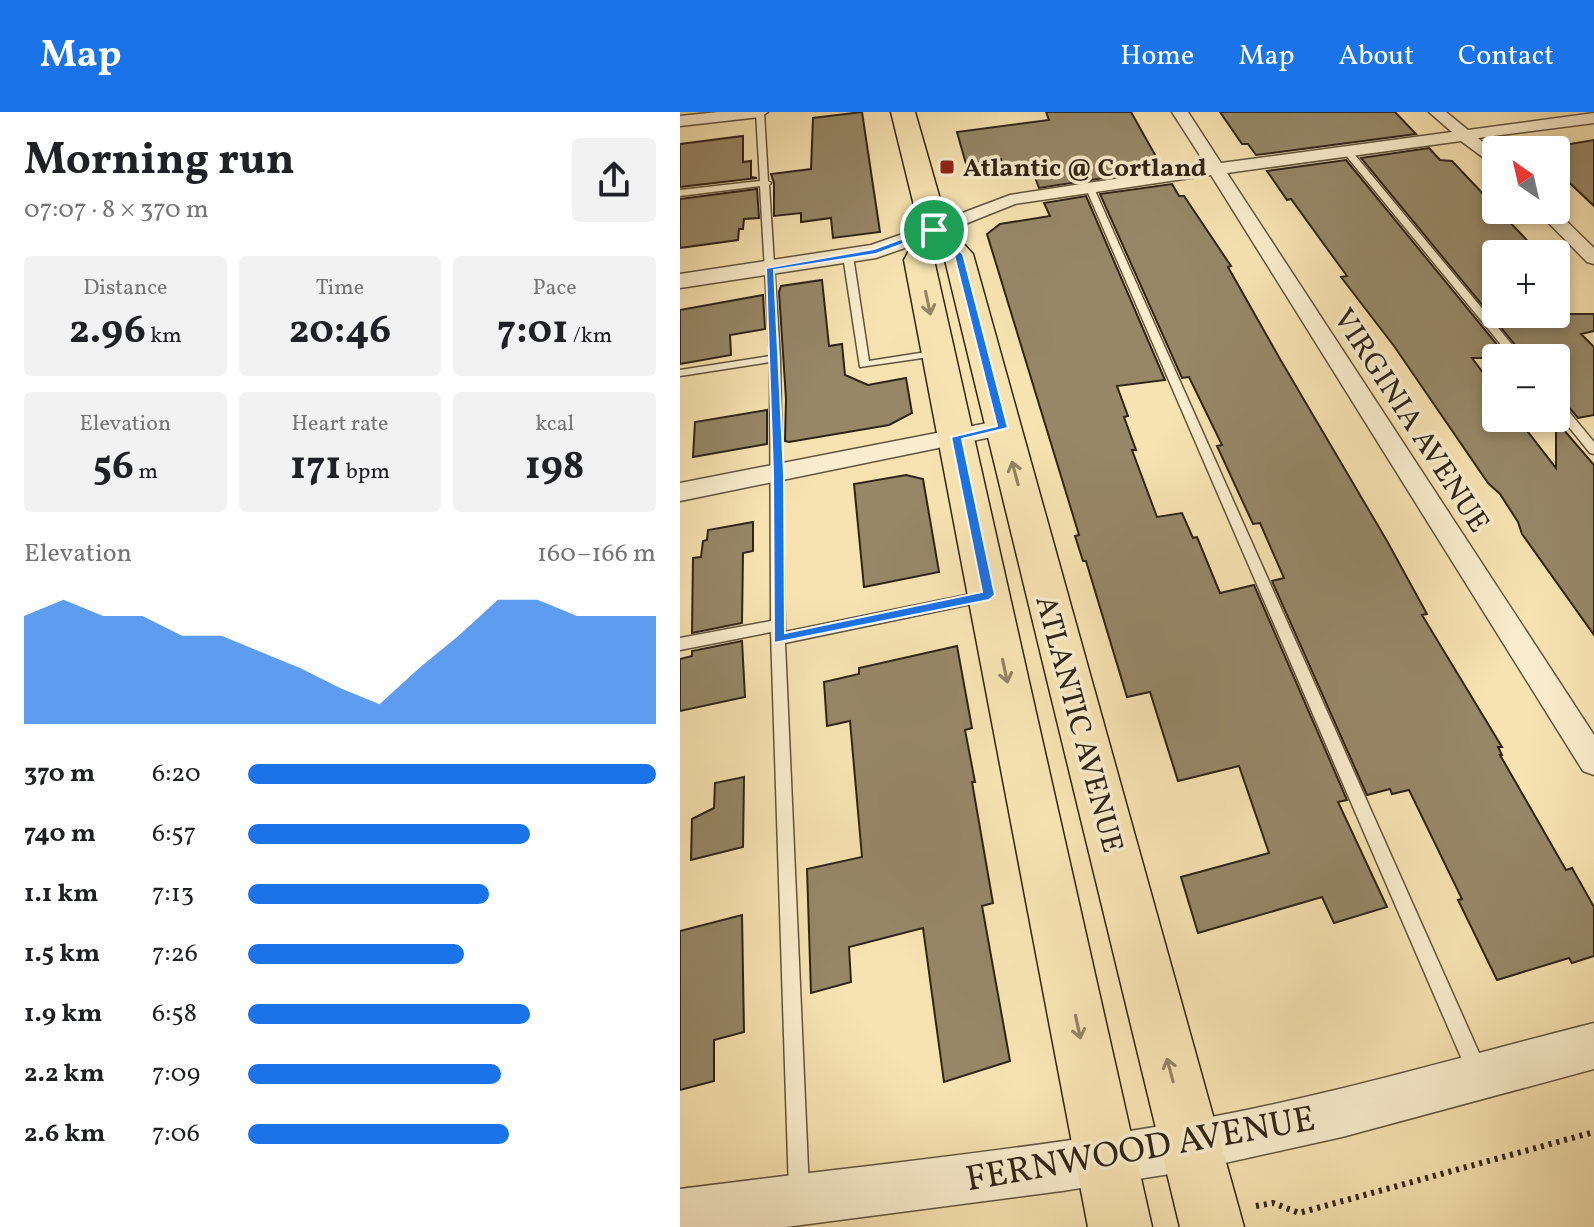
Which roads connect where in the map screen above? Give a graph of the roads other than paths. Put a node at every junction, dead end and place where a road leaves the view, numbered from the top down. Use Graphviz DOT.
graph roads {
  1 [pos="760,112"];
  2 [pos="903,112"];
  3 [pos="1180,112"];
  4 [pos="1437,112"];
  5 [pos="1594,118"];
  6 [pos="680,121"];
  7 [pos="1466,135"];
  8 [pos="1482,149"];
  9 [pos="1347,151"];
  10 [pos="1216,169"];
  11 [pos="767,183"];
  12 [pos="1089,186"];
  13 [pos="680,193"];
  14 [pos="1559,224"];
  15 [pos="934,230"];
  16 [pos="848,256"];
  17 [pos="1594,258"];
  18 [pos="770,268"];
  19 [pos="680,281"];
  20 [pos="1506,344"];
  21 [pos="939,353"];
  22 [pos="775,358"];
  23 [pos="680,373"];
  24 [pos="1570,421"];
  25 [pos="979,432"];
  26 [pos="1594,450"];
  27 [pos="778,474"];
  28 [pos="680,492"];
  29 [pos="989,595"];
  30 [pos="778,632"];
  31 [pos="680,644"];
  32 [pos="1594,761"];
  33 [pos="1594,1046"];
  34 [pos="1479,1075"];
  35 [pos="1191,1146"];
  36 [pos="1105,1160"];
  37 [pos="800,1199"];
  38 [pos="680,1215"];
  39 [pos="1120,1227"];
  40 [pos="1212,1227"];
  1 -- 6 [label="street"];
  1 -- 11 [label="lane"];
  2 -- 15 [label="main road, ATLANTIC AVENUE"];
  3 -- 10 [label="street, VIRGINIA AVENUE"];
  4 -- 7 [label="street"];
  5 -- 7 [label="street"];
  7 -- 8 [label="street"];
  7 -- 9 [label="street"];
  9 -- 10 [label="street"];
  9 -- 20 [label="lane"];
  10 -- 12 [label="street"];
  10 -- 32 [label="street, VIRGINIA AVENUE"];
  11 -- 13 [label="lane"];
  11 -- 18 [label="lane"];
  12 -- 15 [label="street"];
  12 -- 34 [label="lane"];
  14 -- 17 [label="street"];
  15 -- 16 [label="street"];
  15 -- 21 [label="main road, ATLANTIC AVENUE, one-way"];
  15 -- 25 [label="main road, ATLANTIC AVENUE"];
  16 -- 18 [label="street"];
  16 -- 21 [label="lane"];
  18 -- 19 [label="street"];
  18 -- 22 [label="lane"];
  21 -- 25 [label="main road, ATLANTIC AVENUE"];
  22 -- 23 [label="lane"];
  22 -- 27 [label="lane"];
  24 -- 26 [label="lane"];
  25 -- 27 [label="street"];
  25 -- 29 [label="main road, ATLANTIC AVENUE"];
  35 -- 25 [label="main road, ATLANTIC AVENUE, one-way"];
  27 -- 28 [label="street"];
  27 -- 30 [label="lane"];
  29 -- 30 [label="lane"];
  29 -- 36 [label="main road, ATLANTIC AVENUE, one-way"];
  30 -- 31 [label="lane"];
  30 -- 37 [label="lane"];
  33 -- 34 [label="street, FERNWOOD AVENUE"];
  34 -- 35 [label="street, FERNWOOD AVENUE"];
  35 -- 36 [label="street, FERNWOOD AVENUE"];
  35 -- 40 [label="main road, ATLANTIC AVENUE"];
  36 -- 37 [label="street, FERNWOOD AVENUE"];
  36 -- 39 [label="main road, ATLANTIC AVENUE"];
  37 -- 38 [label="street, FERNWOOD AVENUE"];
}
